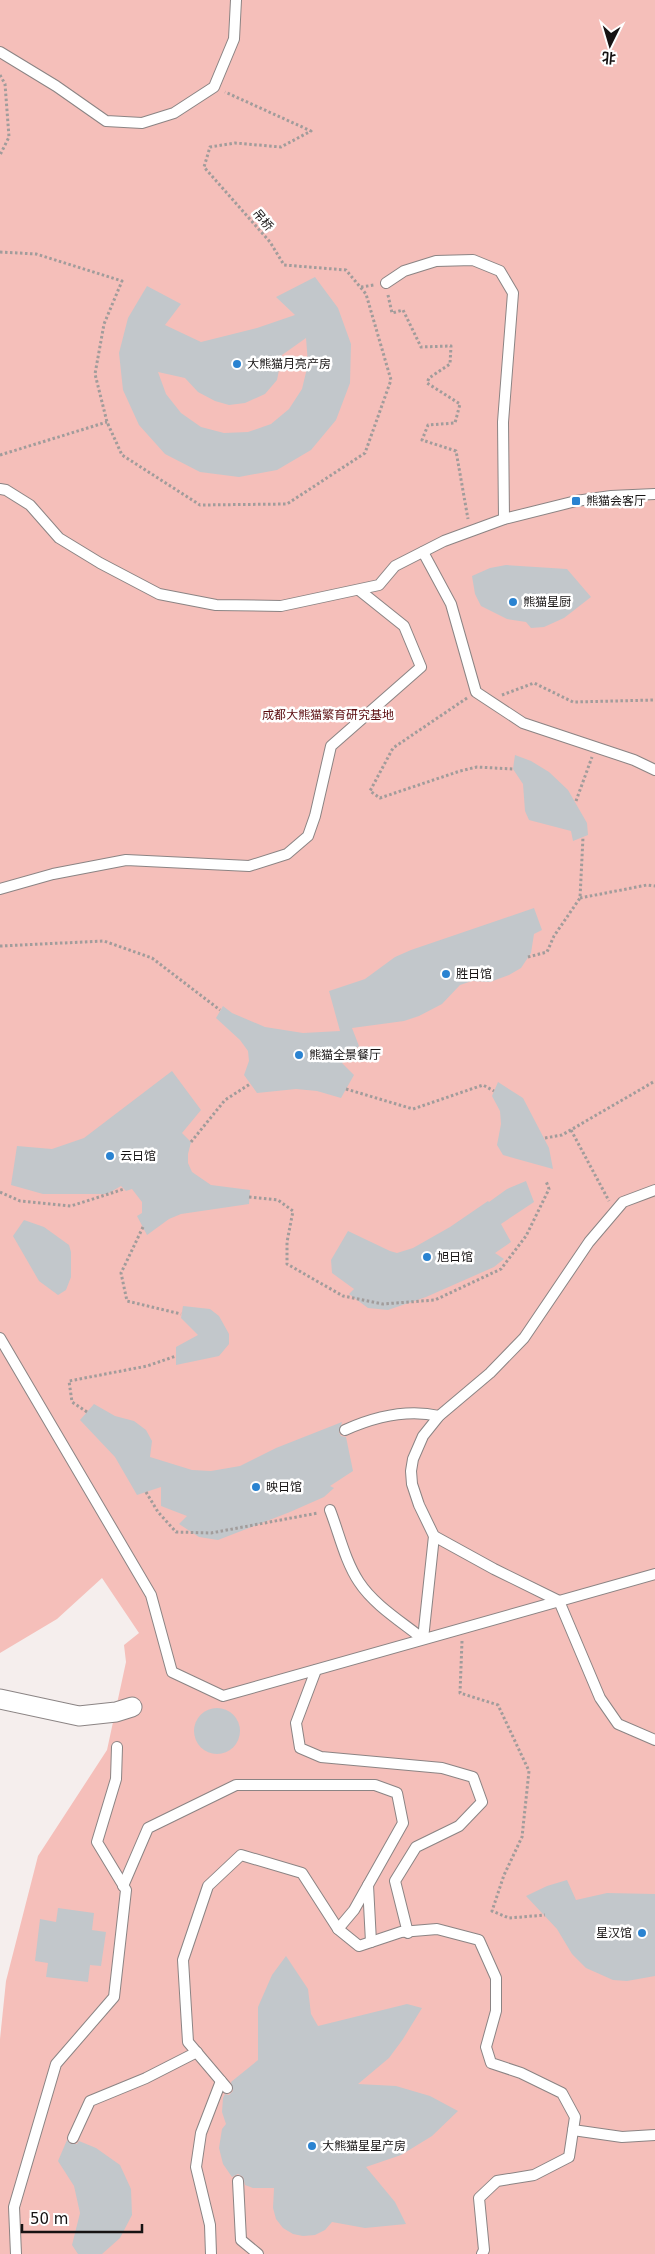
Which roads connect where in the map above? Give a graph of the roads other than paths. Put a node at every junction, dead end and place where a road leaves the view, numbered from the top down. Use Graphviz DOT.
graph roads {
  1 [pos="236,0"];
  2 [pos="0,52"];
  3 [pos="386,284"];
  4 [pos="0,489"];
  5 [pos="655,494"];
  6 [pos="504,519"];
  7 [pos="423,552"];
  8 [pos="359,590"];
  9 [pos="655,770"];
  10 [pos="0,889"];
  11 [pos="655,1190"];
  12 [pos="0,1338"];
  13 [pos="439,1416"];
  14 [pos="345,1430"];
  15 [pos="330,1510"];
  16 [pos="434,1536"];
  17 [pos="655,1574"];
  18 [pos="559,1601"];
  19 [pos="423,1639"];
  20 [pos="316,1670"];
  21 [pos="0,1699"];
  22 [pos="132,1707"];
  23 [pos="655,1740"];
  24 [pos="117,1747"];
  25 [pos="368,1885"];
  26 [pos="123,1886"];
  27 [pos="338,1929"];
  28 [pos="408,1933"];
  29 [pos="371,1942"];
  30 [pos="197,2052"];
  31 [pos="573,2130"];
  32 [pos="655,2136"];
  33 [pos="73,2138"];
  34 [pos="238,2181"];
  35 [pos="16,2254"];
  36 [pos="210,2254"];
  37 [pos="258,2254"];
  38 [pos="482,2254"];
  1 -- 2 [label="lane"];
  3 -- 6 [label="lane"];
  4 -- 8 [label="lane"];
  5 -- 6 [label="lane"];
  6 -- 7 [label="lane"];
  7 -- 8 [label="lane"];
  7 -- 9 [label="lane"];
  8 -- 10 [label="lane"];
  11 -- 13 [label="lane"];
  12 -- 20 [label="lane"];
  13 -- 14 [label="lane"];
  13 -- 16 [label="lane"];
  15 -- 19 [label="lane"];
  16 -- 18 [label="lane"];
  16 -- 19 [label="lane"];
  17 -- 18 [label="lane"];
  18 -- 19 [label="lane"];
  18 -- 23 [label="lane"];
  19 -- 20 [label="lane"];
  20 -- 28 [label="lane"];
  21 -- 22 [label="street"];
  24 -- 26 [label="lane"];
  25 -- 26 [label="lane"];
  25 -- 27 [label="lane"];
  25 -- 29 [label="lane"];
  26 -- 35 [label="lane"];
  27 -- 29 [label="lane"];
  27 -- 30 [label="lane"];
  28 -- 29 [label="lane"];
  28 -- 31 [label="lane"];
  30 -- 33 [label="lane"];
  30 -- 36 [label="lane"];
  31 -- 32 [label="lane"];
  31 -- 38 [label="lane"];
  34 -- 37 [label="lane"];
}
